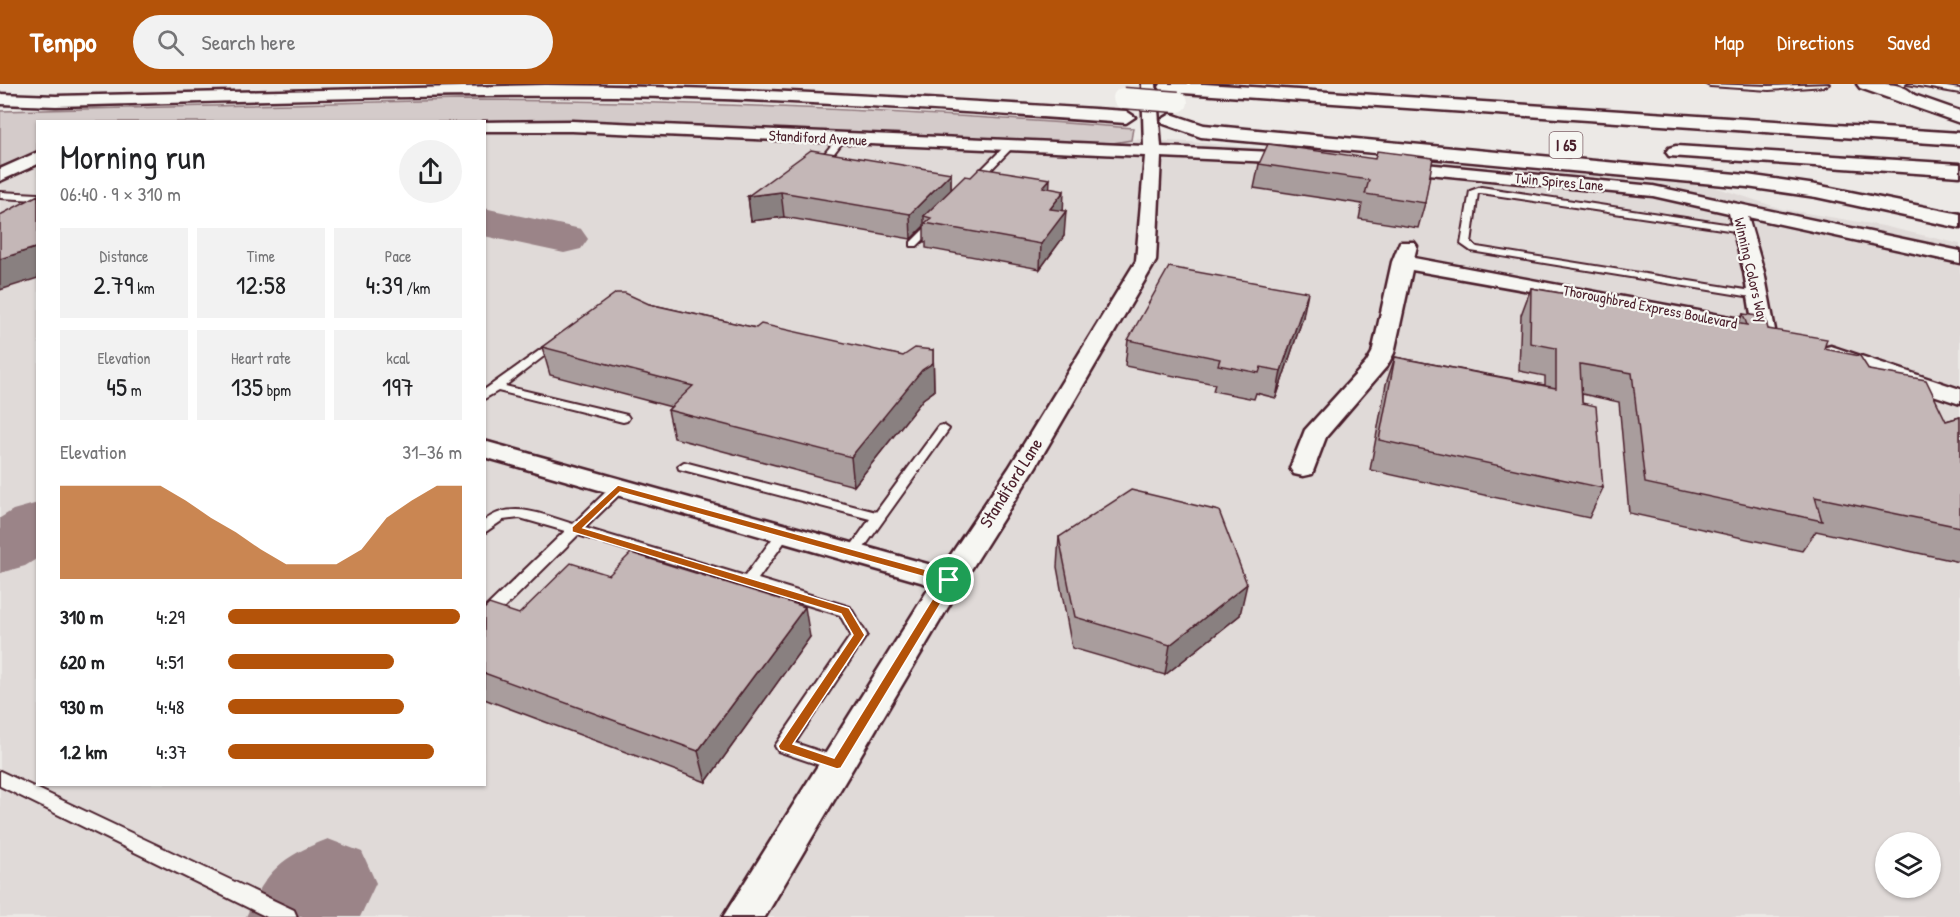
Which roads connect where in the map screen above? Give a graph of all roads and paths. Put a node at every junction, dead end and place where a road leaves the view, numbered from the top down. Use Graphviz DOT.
graph roads {
  1 [pos="889,84"];
  2 [pos="1710,84"];
  3 [pos="1825,84"];
  4 [pos="1866,84"];
  5 [pos="1883,84"];
  6 [pos="2,88"];
  7 [pos="60,92"];
  8 [pos="1910,92"];
  9 [pos="1960,92"];
  10 [pos="1028,93"];
  11 [pos="1167,98"];
  12 [pos="1122,99"];
  13 [pos="1369,99"];
  14 [pos="0,107"];
  15 [pos="1960,118"];
  16 [pos="486,126"];
  17 [pos="841,139"];
  18 [pos="1960,139"];
  19 [pos="1557,144"];
  20 [pos="1011,145"];
  21 [pos="1152,150"];
  22 [pos="1652,150"];
  23 [pos="1960,152"];
  24 [pos="36,158"];
  25 [pos="829,166"];
  26 [pos="1960,170"];
  27 [pos="0,176"];
  28 [pos="966,191"];
  29 [pos="0,195"];
  30 [pos="36,197"];
  31 [pos="1737,209"];
  32 [pos="943,214"];
  33 [pos="1960,220"];
  34 [pos="1742,229"];
  35 [pos="914,244"];
  36 [pos="1960,257"];
  37 [pos="1758,295"];
  38 [pos="570,332"];
  39 [pos="1773,333"];
  40 [pos="1812,346"];
  41 [pos="497,387"];
  42 [pos="486,395"];
  43 [pos="1960,397"];
  44 [pos="622,418"];
  45 [pos="943,429"];
  46 [pos="486,451"];
  47 [pos="684,466"];
  48 [pos="1303,468"];
  49 [pos="618,488"];
  50 [pos="879,517"];
  51 [pos="486,527"];
  52 [pos="576,530"];
  53 [pos="783,534"];
  54 [pos="853,553"];
  55 [pos="949,580"];
  56 [pos="748,582"];
  57 [pos="486,617"];
  58 [pos="837,764"];
  59 [pos="0,778"];
  60 [pos="287,917"];
  61 [pos="743,917"];
  1 -- 10 [label="main road"];
  2 -- 3 [label="lane"];
  4 -- 8 [label="main road"];
  5 -- 8 [label="main road"];
  6 -- 7 [label="main road, I 65"];
  7 -- 12 [label="main road, I 65"];
  7 -- 14 [label="main road"];
  8 -- 9 [label="lane"];
  8 -- 15 [label="main road"];
  11 -- 12 [label="main road, I 65"];
  11 -- 12 [label="main road"];
  11 -- 13 [label="main road"];
  11 -- 19 [label="main road, I 65"];
  11 -- 21 [label="street, Standiford Lane"];
  11 -- 23 [label="main road, I 65"];
  11 -- 33 [label="main road"];
  13 -- 15 [label="main road"];
  13 -- 18 [label="main road"];
  16 -- 17 [label="street, Standiford Avenue"];
  17 -- 20 [label="street, Standiford Avenue"];
  17 -- 25 [label="lane"];
  20 -- 21 [label="street, Standiford Avenue"];
  20 -- 28 [label="lane"];
  21 -- 31 [label="street, Twin Spires Lane"];
  21 -- 55 [label="street, Standiford Lane"];
  22 -- 26 [label="main road"];
  24 -- 27 [label="street"];
  29 -- 30 [label="lane"];
  31 -- 34 [label="street, Winning Colors Way"];
  31 -- 36 [label="street, Twin Spires Lane"];
  32 -- 35 [label="lane"];
  34 -- 37 [label="street, Winning Colors Way"];
  34 -- 37 [label="lane"];
  37 -- 39 [label="street, Winning Colors Way"];
  38 -- 41 [label="lane"];
  39 -- 48 [label="street, Thoroughbred Express Boulevard"];
  40 -- 43 [label="street"];
  41 -- 42 [label="lane"];
  41 -- 44 [label="lane"];
  45 -- 50 [label="lane"];
  46 -- 49 [label="street"];
  47 -- 50 [label="lane"];
  49 -- 52 [label="lane"];
  49 -- 53 [label="street"];
  50 -- 54 [label="lane"];
  51 -- 52 [label="lane"];
  52 -- 56 [label="lane"];
  52 -- 57 [label="lane"];
  53 -- 54 [label="street"];
  53 -- 56 [label="lane"];
  54 -- 55 [label="street"];
  55 -- 58 [label="street, Standiford Lane"];
  56 -- 58 [label="lane"];
  58 -- 61 [label="street, Standiford Lane"];
  59 -- 60 [label="lane"];
}
